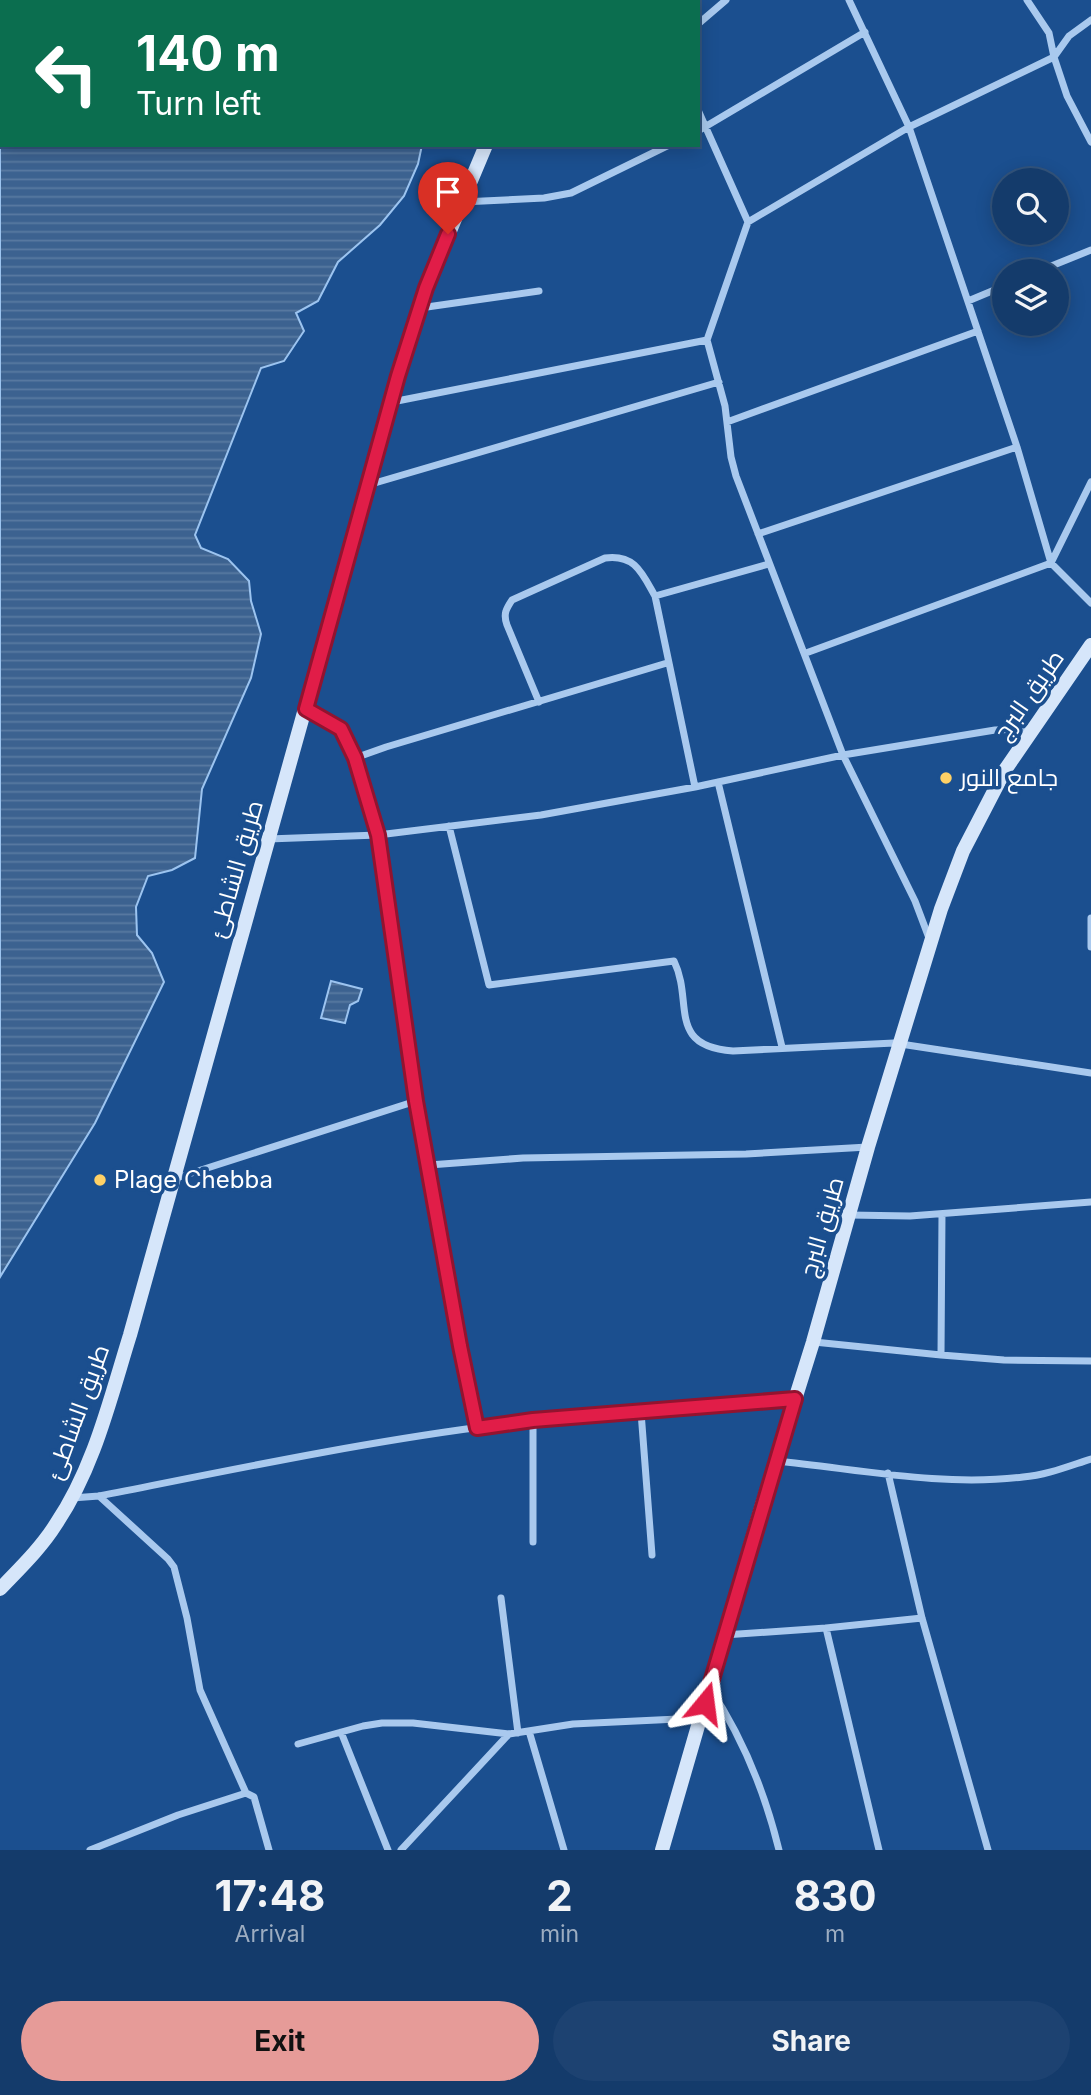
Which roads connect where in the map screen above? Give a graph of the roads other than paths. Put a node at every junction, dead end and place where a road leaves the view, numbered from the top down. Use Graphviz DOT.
graph roads {
  1 [pos="726,0"];
  2 [pos="849,0"];
  3 [pos="1027,0"];
  4 [pos="1091,20"];
  5 [pos="700,22"];
  6 [pos="865,32"];
  7 [pos="1054,57"];
  8 [pos="909,127"];
  9 [pos="702,129"];
  10 [pos="1091,142"];
  11 [pos="485,147"];
  12 [pos="665,147"];
  13 [pos="462,202"];
  14 [pos="748,222"];
  15 [pos="1091,250"];
  16 [pos="1069,259"];
  17 [pos="540,291"];
  18 [pos="992,291"];
  19 [pos="968,301"];
  20 [pos="420,308"];
  21 [pos="978,331"];
  22 [pos="707,340"];
  23 [pos="719,382"];
  24 [pos="391,402"];
  25 [pos="727,422"];
  26 [pos="1017,447"];
  27 [pos="1091,482"];
  28 [pos="368,485"];
  29 [pos="758,534"];
  30 [pos="1051,563"];
  31 [pos="769,564"];
  32 [pos="655,596"];
  33 [pos="1091,603"];
  34 [pos="1091,645"];
  35 [pos="806,653"];
  36 [pos="1086,661"];
  37 [pos="667,663"];
  38 [pos="539,702"];
  39 [pos="306,709"];
  40 [pos="1031,729"];
  41 [pos="843,755"];
  42 [pos="355,758"];
  43 [pos="718,782"];
  44 [pos="695,787"];
  45 [pos="449,826"];
  46 [pos="378,835"];
  47 [pos="268,839"];
  48 [pos="1091,918"];
  49 [pos="931,942"];
  50 [pos="1091,947"];
  51 [pos="900,1044"];
  52 [pos="782,1048"];
  53 [pos="1091,1073"];
  54 [pos="416,1101"];
  55 [pos="867,1147"];
  56 [pos="429,1165"];
  57 [pos="173,1179"];
  58 [pos="1091,1202"];
  59 [pos="942,1214"];
  60 [pos="849,1215"];
  61 [pos="813,1342"];
  62 [pos="942,1355"];
  63 [pos="1091,1362"];
  64 [pos="795,1399"];
  65 [pos="640,1412"];
  66 [pos="533,1420"];
  67 [pos="477,1428"];
  68 [pos="1091,1459"];
  69 [pos="776,1461"];
  70 [pos="888,1473"];
  71 [pos="99,1496"];
  72 [pos="71,1499"];
  73 [pos="533,1542"];
  74 [pos="652,1555"];
  75 [pos="0,1589"];
  76 [pos="501,1598"];
  77 [pos="922,1618"];
  78 [pos="826,1628"];
  79 [pos="724,1635"];
  80 [pos="709,1687"];
  81 [pos="700,1718"];
  82 [pos="529,1731"];
  83 [pos="341,1732"];
  84 [pos="514,1733"];
  85 [pos="298,1744"];
  86 [pos="246,1793"];
  87 [pos="90,1850"];
  88 [pos="269,1850"];
  89 [pos="388,1850"];
  90 [pos="401,1850"];
  91 [pos="564,1850"];
  92 [pos="662,1850"];
  93 [pos="779,1850"];
  94 [pos="879,1850"];
  95 [pos="988,1850"];
  1 -- 5 [label="street"];
  2 -- 6 [label="street"];
  3 -- 7 [label="street"];
  4 -- 7 [label="street"];
  6 -- 8 [label="street"];
  6 -- 9 [label="street"];
  7 -- 8 [label="street"];
  7 -- 10 [label="street"];
  8 -- 14 [label="street"];
  8 -- 19 [label="street"];
  9 -- 14 [label="street"];
  11 -- 13 [label="main road, طريق الشاطئ"];
  12 -- 13 [label="street"];
  13 -- 20 [label="main road, طريق الشاطئ"];
  14 -- 22 [label="street"];
  15 -- 16 [label="street"];
  17 -- 20 [label="street"];
  18 -- 19 [label="street"];
  19 -- 21 [label="street"];
  20 -- 24 [label="main road, طريق الشاطئ"];
  21 -- 25 [label="street"];
  21 -- 26 [label="street"];
  22 -- 23 [label="street"];
  22 -- 24 [label="street"];
  23 -- 25 [label="street"];
  23 -- 28 [label="street"];
  24 -- 28 [label="main road, طريق الشاطئ"];
  25 -- 29 [label="street"];
  26 -- 29 [label="street"];
  26 -- 30 [label="street"];
  27 -- 30 [label="street"];
  28 -- 39 [label="main road, طريق الشاطئ"];
  29 -- 31 [label="street"];
  30 -- 33 [label="street"];
  30 -- 35 [label="street"];
  31 -- 32 [label="street"];
  31 -- 35 [label="street"];
  32 -- 37 [label="street"];
  32 -- 38 [label="street"];
  34 -- 36 [label="main road, طريق البرج"];
  35 -- 41 [label="street"];
  36 -- 40 [label="main road, طريق البرج"];
  37 -- 38 [label="street"];
  37 -- 44 [label="street"];
  38 -- 42 [label="street"];
  39 -- 42 [label="street"];
  39 -- 47 [label="main road, طريق الشاطئ"];
  40 -- 41 [label="street"];
  40 -- 49 [label="main road, طريق البرج"];
  41 -- 43 [label="street"];
  41 -- 49 [label="street"];
  42 -- 46 [label="street"];
  43 -- 44 [label="street"];
  43 -- 52 [label="street"];
  44 -- 45 [label="street"];
  45 -- 46 [label="street"];
  45 -- 52 [label="street"];
  46 -- 47 [label="street"];
  46 -- 54 [label="street"];
  47 -- 57 [label="main road, طريق الشاطئ"];
  48 -- 50 [label="street"];
  49 -- 51 [label="main road, طريق البرج"];
  51 -- 52 [label="street"];
  51 -- 53 [label="street"];
  51 -- 55 [label="main road, طريق البرج"];
  54 -- 56 [label="street"];
  54 -- 57 [label="street"];
  55 -- 56 [label="street"];
  55 -- 60 [label="main road, طريق البرج"];
  56 -- 67 [label="street"];
  57 -- 72 [label="main road, طريق الشاطئ"];
  58 -- 59 [label="street"];
  59 -- 60 [label="street"];
  59 -- 62 [label="street"];
  60 -- 61 [label="main road, طريق البرج"];
  61 -- 62 [label="street"];
  61 -- 64 [label="main road, طريق البرج"];
  62 -- 63 [label="street"];
  64 -- 65 [label="street"];
  64 -- 69 [label="main road, طريق البرج"];
  65 -- 66 [label="street"];
  65 -- 74 [label="street"];
  66 -- 67 [label="street"];
  66 -- 73 [label="street"];
  67 -- 71 [label="street"];
  68 -- 70 [label="street"];
  69 -- 70 [label="street"];
  69 -- 79 [label="main road, طريق البرج"];
  70 -- 77 [label="street"];
  71 -- 72 [label="street"];
  71 -- 86 [label="street"];
  72 -- 75 [label="main road, طريق الشاطئ"];
  76 -- 84 [label="street"];
  77 -- 78 [label="street"];
  77 -- 95 [label="street"];
  78 -- 79 [label="street"];
  78 -- 94 [label="street"];
  79 -- 80 [label="main road, طريق البرج"];
  80 -- 81 [label="main road, طريق البرج"];
  80 -- 93 [label="street"];
  81 -- 82 [label="street"];
  81 -- 92 [label="main road, طريق البرج"];
  82 -- 84 [label="street"];
  82 -- 91 [label="street"];
  83 -- 84 [label="street"];
  83 -- 85 [label="street"];
  83 -- 89 [label="street"];
  84 -- 90 [label="street"];
  86 -- 87 [label="street"];
  86 -- 88 [label="street"];
}
